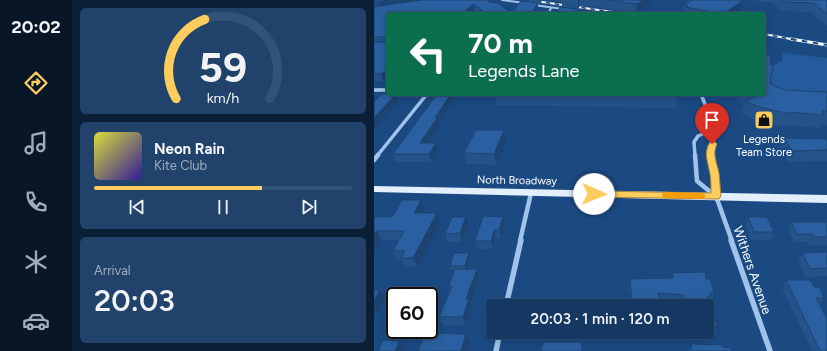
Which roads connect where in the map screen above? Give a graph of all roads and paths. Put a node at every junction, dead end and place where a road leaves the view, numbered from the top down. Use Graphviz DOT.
graph roads {
  1 [pos="502,0"];
  2 [pos="552,8"];
  3 [pos="564,10"];
  4 [pos="549,12"];
  5 [pos="374,90"];
  6 [pos="386,90"];
  7 [pos="425,96"];
  8 [pos="702,96"];
  9 [pos="707,132"];
  10 [pos="374,160"];
  11 [pos="374,189"];
  12 [pos="531,193"];
  13 [pos="716,196"];
  14 [pos="827,199"];
  15 [pos="508,299"];
  16 [pos="499,339"];
  17 [pos="496,351"];
  18 [pos="770,351"];
  1 -- 2 [label="street"];
  2 -- 3 [label="street"];
  2 -- 4 [label="street"];
  5 -- 6 [label="street"];
  7 -- 10 [label="street"];
  8 -- 9 [label="street"];
  9 -- 13 [label="street, Withers Avenue"];
  9 -- 13 [label="street"];
  11 -- 12 [label="main road, North Broadway"];
  12 -- 13 [label="main road, North Broadway"];
  12 -- 15 [label="street"];
  13 -- 14 [label="main road, North Broadway"];
  13 -- 18 [label="street, Withers Avenue"];
  16 -- 17 [label="street"];
}
